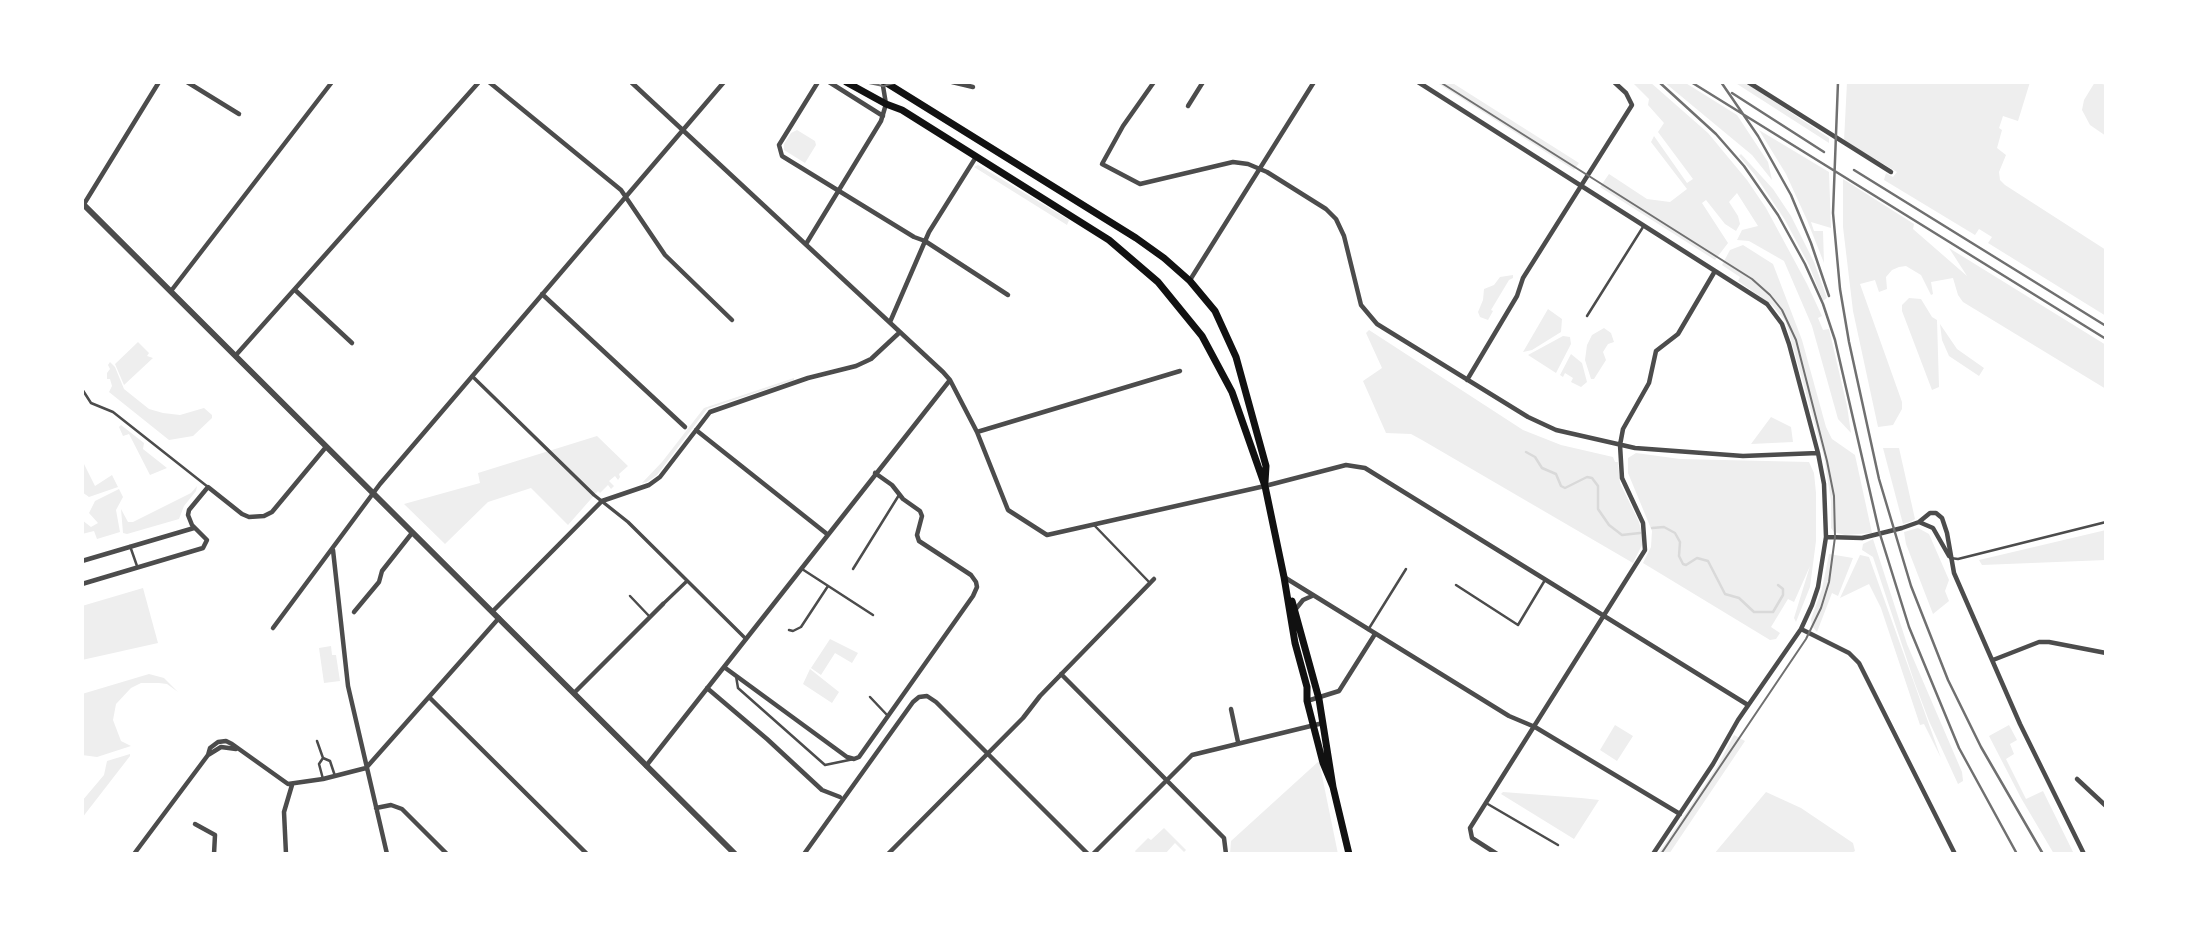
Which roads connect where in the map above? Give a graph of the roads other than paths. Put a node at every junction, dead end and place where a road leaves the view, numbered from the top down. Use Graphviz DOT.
graph roads {
  1 [pos="159,82"];
  2 [pos="187,82"];
  3 [pos="332,82"];
  4 [pos="479,82"];
  5 [pos="489,82"];
  6 [pos="631,82"];
  7 [pos="724,82"];
  8 [pos="818,82"];
  9 [pos="829,82"];
  10 [pos="846,82"];
  11 [pos="885,82"];
  12 [pos="952,82"];
  13 [pos="1154,82"];
  14 [pos="1203,82"];
  15 [pos="1314,82"];
  16 [pos="1418,82"];
  17 [pos="1614,82"];
  18 [pos="1748,82"];
  19 [pos="973,86"];
  20 [pos="886,104"];
  21 [pos="1188,106"];
  22 [pos="239,114"];
  23 [pos="883,116"];
  24 [pos="684,130"];
  25 [pos="976,157"];
  26 [pos="1261,169"];
  27 [pos="1891,172"];
  28 [pos="1581,185"];
  29 [pos="839,190"];
  30 [pos="626,197"];
  31 [pos="83,204"];
  32 [pos="1644,226"];
  33 [pos="925,241"];
  34 [pos="806,244"];
  35 [pos="1715,271"];
  36 [pos="1190,281"];
  37 [pos="295,290"];
  38 [pos="171,291"];
  39 [pos="542,294"];
  40 [pos="1008,295"];
  41 [pos="1587,316"];
  42 [pos="732,320"];
  43 [pos="890,322"];
  44 [pos="900,331"];
  45 [pos="352,343"];
  46 [pos="236,355"];
  47 [pos="1180,371"];
  48 [pos="472,376"];
  49 [pos="950,380"];
  50 [pos="1467,380"];
  51 [pos="82,389"];
  52 [pos="685,427"];
  53 [pos="696,430"];
  54 [pos="977,432"];
  55 [pos="1620,445"];
  56 [pos="326,447"];
  57 [pos="1818,453"];
  58 [pos="875,474"];
  59 [pos="1265,486"];
  60 [pos="208,487"];
  61 [pos="373,493"];
  62 [pos="899,495"];
  63 [pos="602,501"];
  64 [pos="1919,522"];
  65 [pos="2106,522"];
  66 [pos="1092,524"];
  67 [pos="194,527"];
  68 [pos="412,533"];
  69 [pos="827,534"];
  70 [pos="1826,537"];
  71 [pos="130,546"];
  72 [pos="333,549"];
  73 [pos="1950,558"];
  74 [pos="82,561"];
  75 [pos="138,568"];
  76 [pos="802,568"];
  77 [pos="853,569"];
  78 [pos="1406,569"];
  79 [pos="1284,577"];
  80 [pos="687,580"];
  81 [pos="1545,580"];
  82 [pos="1152,581"];
  83 [pos="82,584"];
  84 [pos="1456,585"];
  85 [pos="828,586"];
  86 [pos="630,596"];
  87 [pos="1313,596"];
  88 [pos="663,604"];
  89 [pos="1294,611"];
  90 [pos="354,612"];
  91 [pos="492,612"];
  92 [pos="873,615"];
  93 [pos="650,617"];
  94 [pos="1604,617"];
  95 [pos="499,618"];
  96 [pos="273,628"];
  97 [pos="1801,629"];
  98 [pos="789,630"];
  99 [pos="1368,630"];
  100 [pos="1374,634"];
  101 [pos="746,639"];
  102 [pos="2106,653"];
  103 [pos="1993,660"];
  104 [pos="724,667"];
  105 [pos="1061,674"];
  106 [pos="736,676"];
  107 [pos="707,688"];
  108 [pos="573,693"];
  109 [pos="870,696"];
  110 [pos="429,697"];
  111 [pos="1319,699"];
  112 [pos="1307,701"];
  113 [pos="1748,705"];
  114 [pos="1231,709"];
  115 [pos="888,716"];
  116 [pos="1323,723"];
  117 [pos="1313,726"];
  118 [pos="1535,727"];
  119 [pos="317,741"];
  120 [pos="1238,742"];
  121 [pos="988,754"];
  122 [pos="323,758"];
  123 [pos="854,759"];
  124 [pos="646,766"];
  125 [pos="366,768"];
  126 [pos="335,776"];
  127 [pos="323,779"];
  128 [pos="2077,779"];
  129 [pos="1167,780"];
  130 [pos="292,785"];
  131 [pos="1333,788"];
  132 [pos="840,797"];
  133 [pos="1486,803"];
  134 [pos="2106,806"];
  135 [pos="376,808"];
  136 [pos="1679,814"];
  137 [pos="195,824"];
  138 [pos="1558,845"];
  139 [pos="1348,851"];
  140 [pos="1487,851"];
  141 [pos="134,854"];
  142 [pos="214,854"];
  143 [pos="286,854"];
  144 [pos="387,854"];
  145 [pos="447,854"];
  146 [pos="587,854"];
  147 [pos="735,854"];
  148 [pos="804,854"];
  149 [pos="888,854"];
  150 [pos="1088,854"];
  151 [pos="1093,854"];
  152 [pos="1226,854"];
  153 [pos="1497,854"];
  154 [pos="1653,854"];
  155 [pos="1955,854"];
  156 [pos="2084,854"];
  1 -- 31 [label="street"];
  2 -- 22 [label="street"];
  3 -- 38 [label="street"];
  4 -- 37 [label="street"];
  5 -- 30 [label="street"];
  6 -- 24 [label="street"];
  7 -- 24 [label="street"];
  8 -- 29 [label="street"];
  9 -- 23 [label="street"];
  10 -- 20 [label="main road"];
  11 -- 20 [label="street"];
  11 -- 36 [label="main road"];
  12 -- 19 [label="street"];
  13 -- 26 [label="street"];
  14 -- 21 [label="street"];
  15 -- 26 [label="street"];
  16 -- 28 [label="street"];
  17 -- 28 [label="street"];
  18 -- 27 [label="street"];
  20 -- 23 [label="street"];
  20 -- 25 [label="main road"];
  23 -- 29 [label="street"];
  24 -- 30 [label="street"];
  24 -- 34 [label="street"];
  25 -- 33 [label="street"];
  25 -- 59 [label="main road"];
  26 -- 36 [label="street"];
  26 -- 50 [label="street"];
  28 -- 32 [label="street"];
  28 -- 50 [label="street"];
  29 -- 33 [label="street"];
  29 -- 34 [label="street"];
  30 -- 39 [label="street"];
  30 -- 42 [label="street"];
  31 -- 38 [label="street"];
  32 -- 35 [label="street"];
  32 -- 41 [label="lane"];
  33 -- 40 [label="street"];
  33 -- 43 [label="street"];
  34 -- 43 [label="street"];
  35 -- 55 [label="street"];
  35 -- 57 [label="street"];
  36 -- 59 [label="main road"];
  37 -- 45 [label="street"];
  37 -- 46 [label="street"];
  38 -- 46 [label="street"];
  39 -- 48 [label="street"];
  39 -- 52 [label="street"];
  43 -- 44 [label="street"];
  44 -- 49 [label="street"];
  44 -- 53 [label="street"];
  46 -- 56 [label="street"];
  47 -- 54 [label="street"];
  48 -- 61 [label="street"];
  48 -- 63 [label="street"];
  49 -- 54 [label="street"];
  49 -- 58 [label="street"];
  50 -- 55 [label="street"];
  51 -- 60 [label="lane"];
  53 -- 63 [label="street"];
  53 -- 69 [label="street"];
  54 -- 66 [label="street"];
  55 -- 57 [label="street"];
  55 -- 94 [label="street"];
  56 -- 60 [label="street"];
  56 -- 61 [label="street"];
  57 -- 70 [label="street"];
  58 -- 62 [label="street"];
  58 -- 69 [label="street"];
  59 -- 66 [label="street"];
  59 -- 79 [label="main road"];
  59 -- 81 [label="street"];
  60 -- 67 [label="street"];
  61 -- 68 [label="street"];
  61 -- 72 [label="street"];
  62 -- 77 [label="lane"];
  62 -- 115 [label="street"];
  63 -- 80 [label="street"];
  63 -- 91 [label="street"];
  64 -- 70 [label="street"];
  64 -- 73 [label="street"];
  64 -- 73 [label="street"];
  65 -- 73 [label="lane"];
  66 -- 82 [label="lane"];
  67 -- 71 [label="street"];
  67 -- 75 [label="street"];
  68 -- 90 [label="street"];
  68 -- 91 [label="street"];
  69 -- 76 [label="street"];
  70 -- 97 [label="street"];
  71 -- 74 [label="street"];
  71 -- 75 [label="lane"];
  72 -- 96 [label="street"];
  72 -- 125 [label="street"];
  73 -- 103 [label="street"];
  75 -- 83 [label="street"];
  76 -- 85 [label="lane"];
  76 -- 101 [label="street"];
  78 -- 99 [label="lane"];
  79 -- 87 [label="street"];
  79 -- 89 [label="main road"];
  79 -- 112 [label="main road"];
  80 -- 88 [label="street"];
  80 -- 101 [label="street"];
  81 -- 84 [label="lane"];
  81 -- 94 [label="street"];
  82 -- 105 [label="street"];
  85 -- 92 [label="lane"];
  85 -- 98 [label="lane"];
  86 -- 93 [label="lane"];
  87 -- 89 [label="street"];
  87 -- 99 [label="street"];
  88 -- 93 [label="street"];
  89 -- 111 [label="main road"];
  91 -- 95 [label="street"];
  93 -- 108 [label="street"];
  94 -- 113 [label="street"];
  94 -- 118 [label="street"];
  95 -- 108 [label="street"];
  95 -- 110 [label="street"];
  97 -- 113 [label="street"];
  97 -- 155 [label="street"];
  99 -- 100 [label="street"];
  100 -- 111 [label="street"];
  100 -- 118 [label="street"];
  101 -- 104 [label="street"];
  102 -- 103 [label="street"];
  103 -- 156 [label="street"];
  104 -- 106 [label="street"];
  104 -- 107 [label="street"];
  105 -- 121 [label="street"];
  105 -- 129 [label="street"];
  106 -- 123 [label="street"];
  106 -- 123 [label="lane"];
  107 -- 124 [label="street"];
  107 -- 132 [label="street"];
  108 -- 124 [label="street"];
  109 -- 115 [label="lane"];
  110 -- 125 [label="street"];
  110 -- 146 [label="street"];
  111 -- 112 [label="street"];
  111 -- 116 [label="main road"];
  112 -- 117 [label="main road"];
  113 -- 136 [label="street"];
  114 -- 120 [label="street"];
  115 -- 123 [label="street"];
  116 -- 117 [label="street"];
  116 -- 131 [label="main road"];
  117 -- 120 [label="street"];
  117 -- 131 [label="main road"];
  118 -- 133 [label="street"];
  118 -- 136 [label="street"];
  119 -- 122 [label="lane"];
  120 -- 129 [label="street"];
  121 -- 148 [label="street"];
  121 -- 149 [label="street"];
  121 -- 150 [label="street"];
  122 -- 126 [label="lane"];
  122 -- 127 [label="lane"];
  124 -- 147 [label="street"];
  125 -- 126 [label="street"];
  125 -- 135 [label="street"];
  126 -- 127 [label="street"];
  127 -- 130 [label="street"];
  128 -- 134 [label="street"];
  129 -- 151 [label="street"];
  129 -- 152 [label="street"];
  130 -- 141 [label="street"];
  130 -- 143 [label="street"];
  131 -- 139 [label="main road"];
  133 -- 138 [label="lane"];
  133 -- 140 [label="street"];
  135 -- 144 [label="street"];
  135 -- 145 [label="street"];
  136 -- 154 [label="street"];
  137 -- 142 [label="street"];
  140 -- 153 [label="street"];
}
